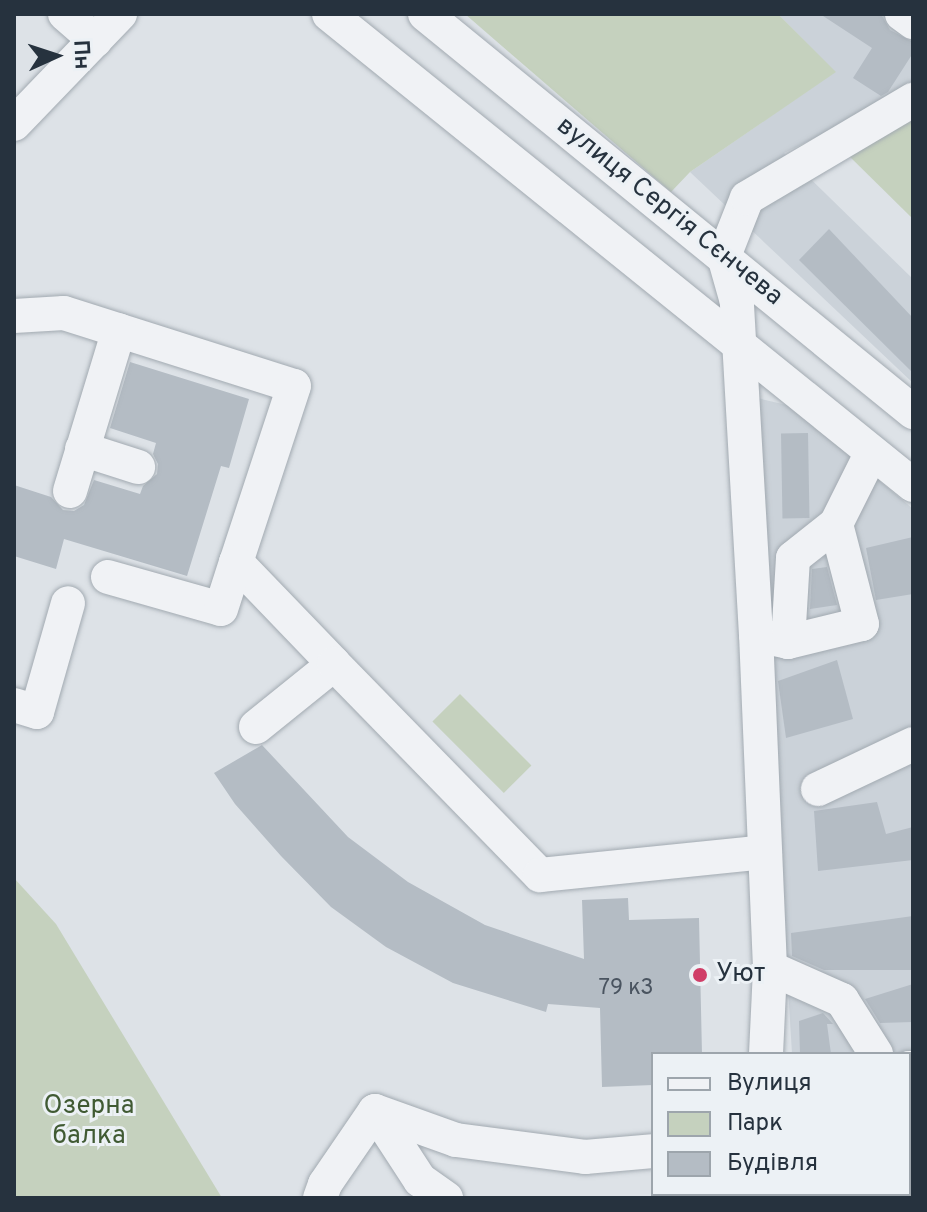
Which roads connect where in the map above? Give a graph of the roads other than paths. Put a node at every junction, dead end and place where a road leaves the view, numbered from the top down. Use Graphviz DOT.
graph roads {
  1 [pos="65,14"];
  2 [pos="120,14"];
  3 [pos="329,14"];
  4 [pos="425,14"];
  5 [pos="902,14"];
  6 [pos="913,22"];
  7 [pos="95,40"];
  8 [pos="913,100"];
  9 [pos="21,109"];
  10 [pos="724,256"];
  11 [pos="14,316"];
  12 [pos="119,330"];
  13 [pos="739,343"];
  14 [pos="913,412"];
  15 [pos="82,449"];
  16 [pos="872,452"];
  17 [pos="138,467"];
  18 [pos="913,485"];
  19 [pos="70,491"];
  20 [pos="836,524"];
  21 [pos="236,562"];
  22 [pos="108,577"];
  23 [pos="68,603"];
  24 [pos="772,639"];
  25 [pos="334,664"];
  26 [pos="14,705"];
  27 [pos="256,727"];
  28 [pos="913,744"];
  29 [pos="818,789"];
  30 [pos="765,852"];
  31 [pos="770,968"];
  32 [pos="766,1052"];
  33 [pos="875,1052"];
  34 [pos="375,1111"];
  35 [pos="651,1151"];
  36 [pos="320,1198"];
  37 [pos="446,1198"];
  1 -- 7 [label="street"];
  2 -- 7 [label="street"];
  3 -- 13 [label="street"];
  4 -- 10 [label="street, вулиця Сергія Сєнчева"];
  5 -- 6 [label="street"];
  7 -- 9 [label="street"];
  8 -- 10 [label="street"];
  10 -- 13 [label="street"];
  10 -- 14 [label="street, вулиця Сергія Сєнчева"];
  11 -- 12 [label="street"];
  12 -- 15 [label="street"];
  12 -- 21 [label="street"];
  13 -- 16 [label="street"];
  13 -- 24 [label="street"];
  15 -- 17 [label="street"];
  15 -- 19 [label="street"];
  16 -- 18 [label="street"];
  16 -- 20 [label="street"];
  20 -- 24 [label="street"];
  20 -- 24 [label="street"];
  21 -- 22 [label="street"];
  21 -- 25 [label="street"];
  23 -- 26 [label="street"];
  24 -- 30 [label="street"];
  25 -- 27 [label="street"];
  25 -- 30 [label="street"];
  28 -- 29 [label="street"];
  30 -- 31 [label="street"];
  31 -- 32 [label="street"];
  31 -- 33 [label="street"];
  34 -- 35 [label="street"];
  34 -- 36 [label="street"];
  34 -- 37 [label="street"];
}
